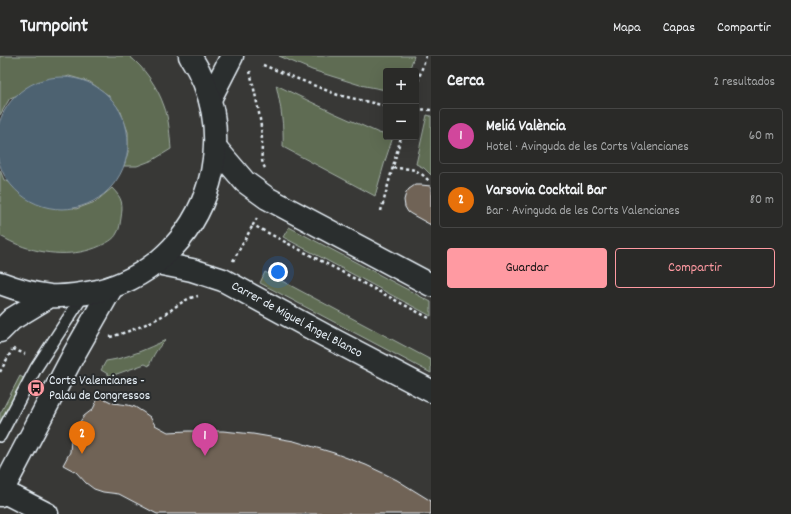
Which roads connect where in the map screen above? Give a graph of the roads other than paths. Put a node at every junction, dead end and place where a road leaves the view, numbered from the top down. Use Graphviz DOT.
graph roads {
  1 [pos="190,56"];
  2 [pos="232,56"];
  3 [pos="210,99"];
  4 [pos="216,148"];
  5 [pos="157,263"];
  6 [pos="0,283"];
  7 [pos="431,285"];
  8 [pos="112,287"];
  9 [pos="84,294"];
  10 [pos="50,296"];
  11 [pos="0,331"];
  12 [pos="431,391"];
  13 [pos="0,436"];
  14 [pos="1,493"];
  15 [pos="47,514"];
  1 -- 3 [label="street"];
  2 -- 3 [label="street"];
  3 -- 4 [label="street"];
  4 -- 5 [label="street"];
  4 -- 7 [label="street"];
  5 -- 8 [label="street"];
  5 -- 12 [label="street, Carrer de Miguel Ángel Blanco"];
  6 -- 10 [label="street"];
  8 -- 9 [label="street"];
  8 -- 14 [label="street"];
  9 -- 10 [label="street"];
  9 -- 13 [label="lane"];
  10 -- 11 [label="street"];
  14 -- 15 [label="street"];
}
